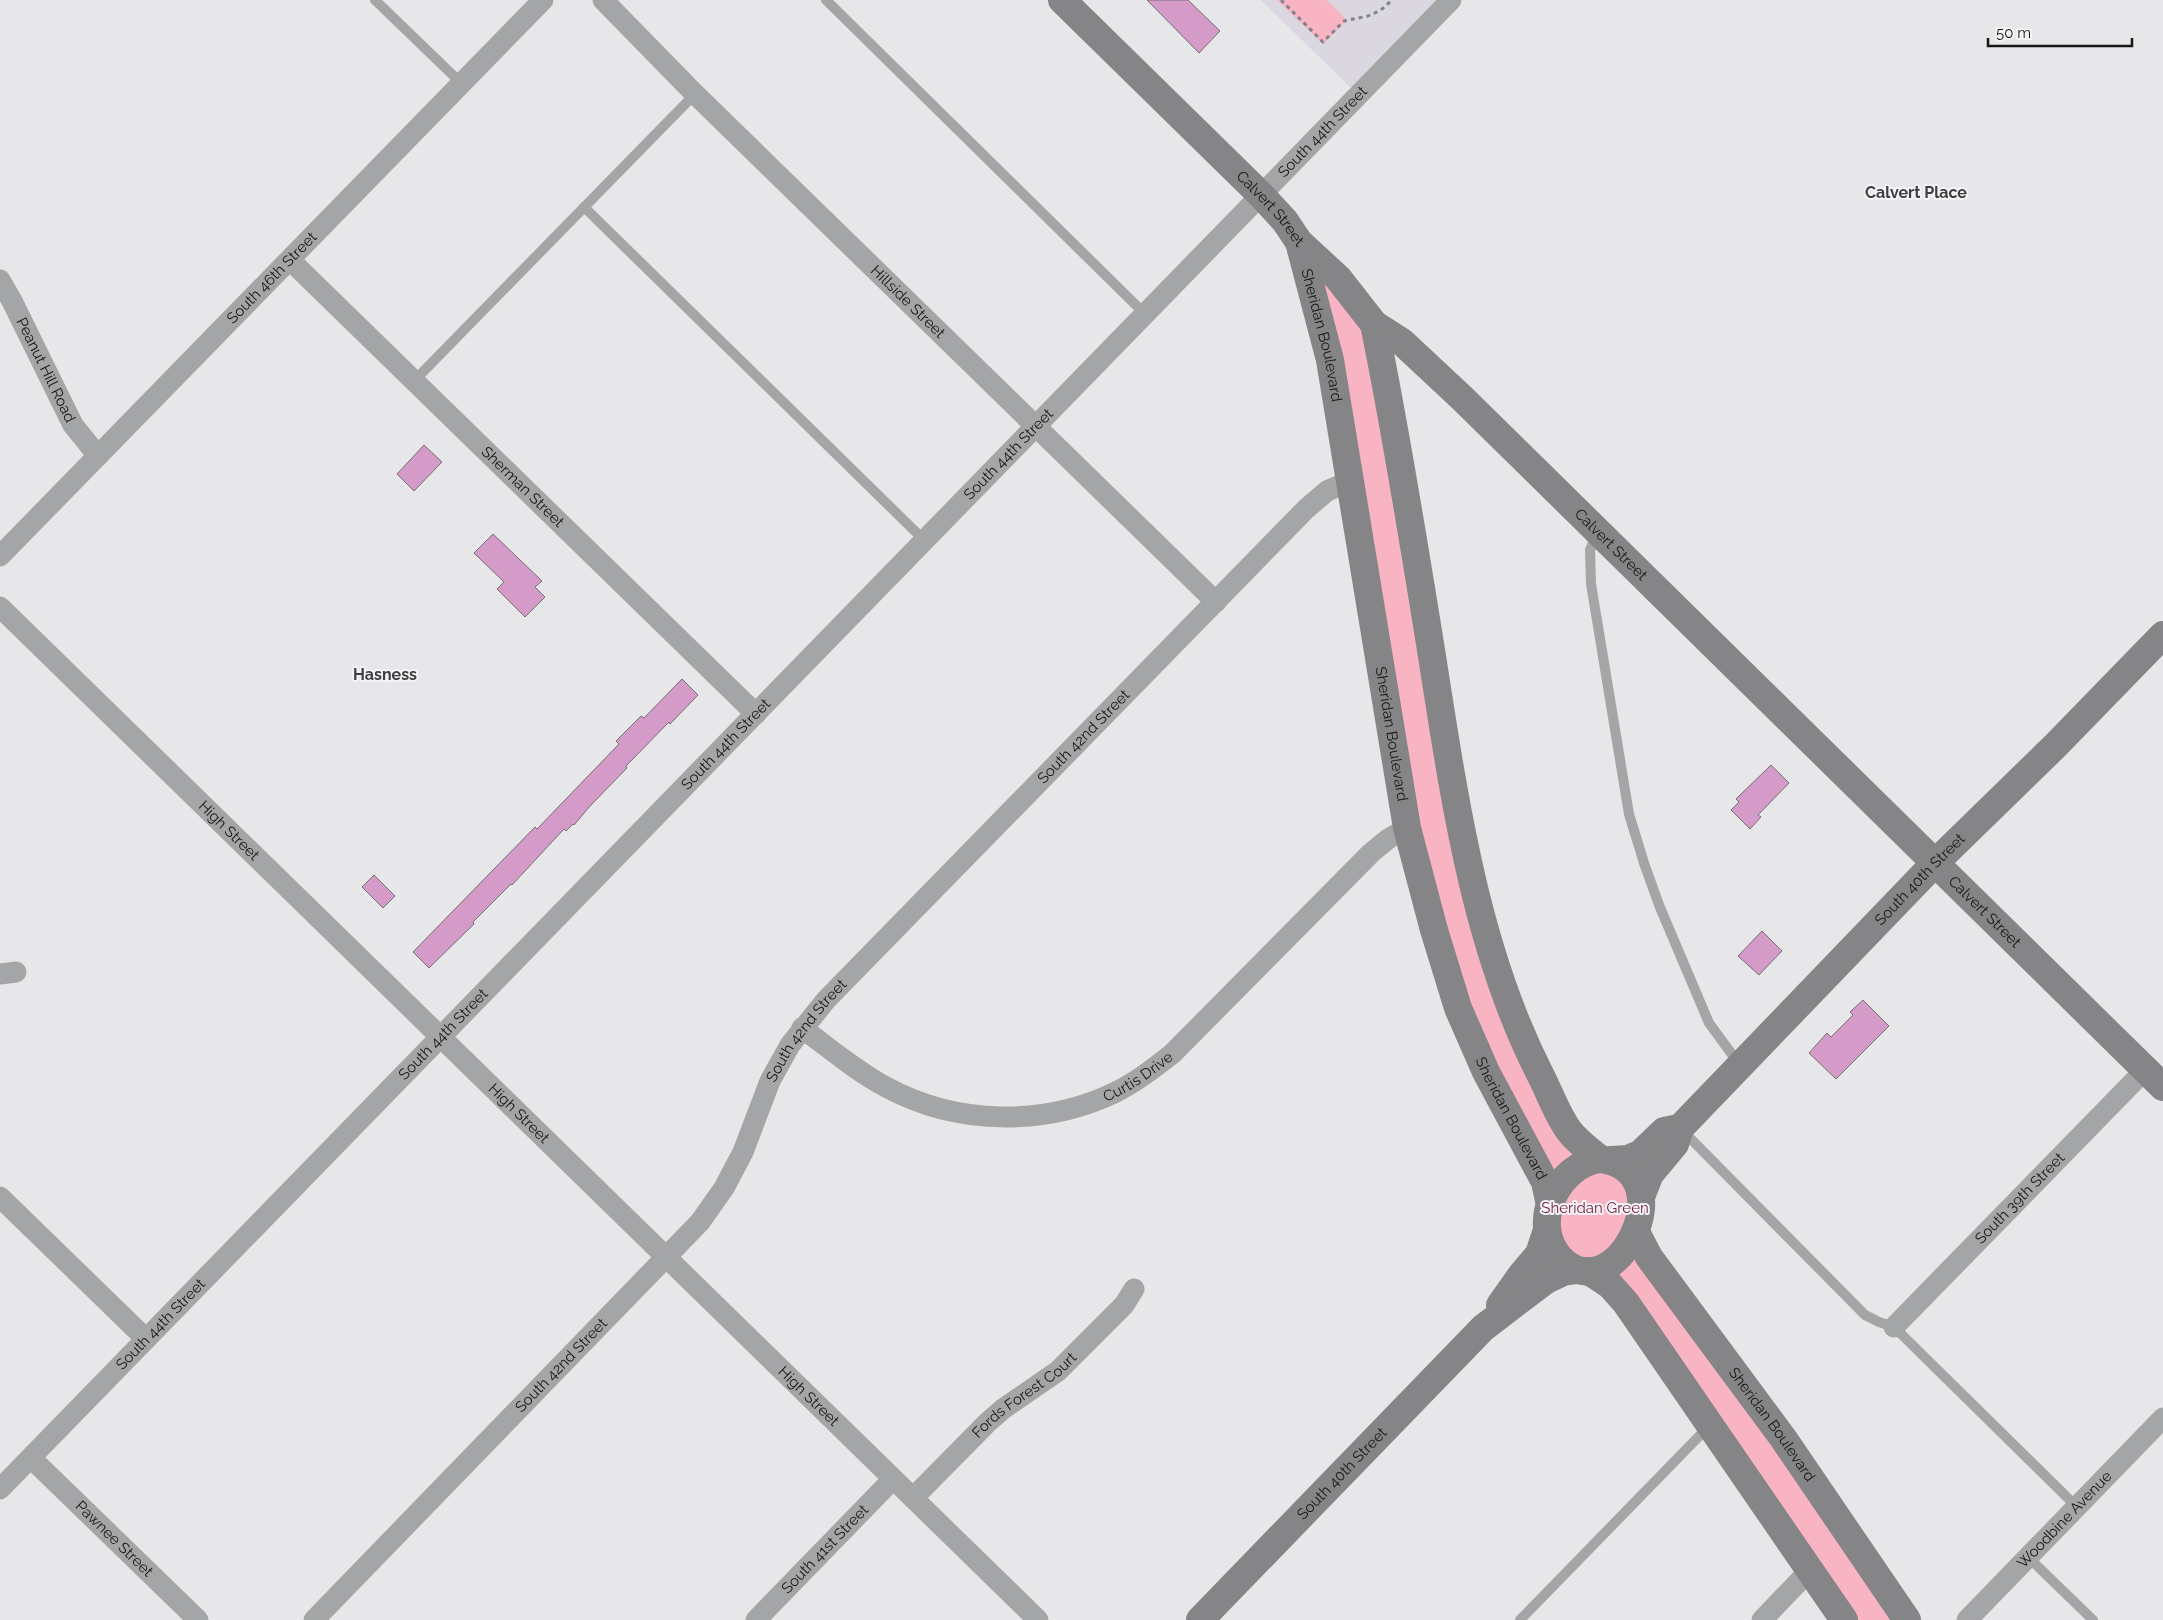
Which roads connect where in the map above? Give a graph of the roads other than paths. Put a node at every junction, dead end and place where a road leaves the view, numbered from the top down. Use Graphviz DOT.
graph roads {
  1 [pos="375,0"];
  2 [pos="543,0"];
  3 [pos="603,0"];
  4 [pos="826,0"];
  5 [pos="1062,0"];
  6 [pos="1451,0"];
  7 [pos="461,83"];
  8 [pos="695,94"];
  9 [pos="1261,195"];
  10 [pos="584,207"];
  11 [pos="1299,242"];
  12 [pos="290,260"];
  13 [pos="0,280"];
  14 [pos="1146,314"];
  15 [pos="1374,324"];
  16 [pos="414,381"];
  17 [pos="1036,427"];
  18 [pos="98,456"];
  19 [pos="1350,481"];
  20 [pos="1599,530"];
  21 [pos="925,541"];
  22 [pos="0,556"];
  23 [pos="1216,602"];
  24 [pos="0,607"];
  25 [pos="2163,635"];
  26 [pos="756,714"];
  27 [pos="1407,828"];
  28 [pos="1934,863"];
  29 [pos="802,1028"];
  30 [pos="440,1036"];
  31 [pos="1739,1065"];
  32 [pos="2154,1078"];
  33 [pos="1680,1128"];
  34 [pos="1605,1160"];
  35 [pos="0,1197"];
  36 [pos="1641,1197"];
  37 [pos="1548,1218"];
  38 [pos="1636,1232"];
  39 [pos="667,1258"];
  40 [pos="1583,1270"];
  41 [pos="1134,1289"];
  42 [pos="1894,1327"];
  43 [pos="1483,1328"];
  44 [pos="146,1339"];
  45 [pos="2163,1418"];
  46 [pos="1711,1424"];
  47 [pos="31,1458"];
  48 [pos="894,1478"];
  49 [pos="0,1489"];
  50 [pos="913,1498"];
  51 [pos="2077,1507"];
  52 [pos="2028,1557"];
  53 [pos="1810,1570"];
  54 [pos="198,1620"];
  55 [pos="314,1620"];
  56 [pos="756,1620"];
  57 [pos="1038,1620"];
  58 [pos="1200,1620"];
  59 [pos="1520,1620"];
  60 [pos="1762,1620"];
  61 [pos="1844,1620"];
  62 [pos="1907,1620"];
  63 [pos="1967,1620"];
  64 [pos="2093,1620"];
  1 -- 7 [label="lane"];
  2 -- 7 [label="street, South 46th Street"];
  3 -- 8 [label="street, Hillside Street"];
  4 -- 14 [label="lane"];
  5 -- 9 [label="main road, Calvert Street"];
  6 -- 9 [label="street, South 44th Street"];
  7 -- 12 [label="street, South 46th Street"];
  8 -- 10 [label="lane"];
  8 -- 17 [label="street, Hillside Street"];
  9 -- 11 [label="main road, Calvert Street"];
  9 -- 14 [label="street, South 44th Street"];
  10 -- 16 [label="lane"];
  10 -- 21 [label="lane"];
  11 -- 15 [label="main road, Calvert Street"];
  11 -- 19 [label="main road, Sheridan Boulevard"];
  12 -- 16 [label="street, Sherman Street"];
  12 -- 18 [label="street, South 46th Street"];
  13 -- 18 [label="street, Peanut Hill Road"];
  14 -- 17 [label="street, South 44th Street"];
  15 -- 20 [label="main road, Calvert Street"];
  15 -- 34 [label="main road"];
  16 -- 26 [label="street, Sherman Street"];
  17 -- 21 [label="street, South 44th Street"];
  17 -- 23 [label="street, Hillside Street"];
  18 -- 22 [label="street, South 46th Street"];
  19 -- 23 [label="street, South 42nd Street"];
  19 -- 27 [label="main road, Sheridan Boulevard"];
  20 -- 28 [label="main road, Calvert Street"];
  20 -- 31 [label="lane"];
  21 -- 26 [label="street, South 44th Street"];
  23 -- 29 [label="street, South 42nd Street"];
  24 -- 30 [label="street, High Street"];
  25 -- 28 [label="main road, South 40th Street"];
  26 -- 30 [label="street, South 44th Street"];
  27 -- 29 [label="street, Curtis Drive"];
  27 -- 37 [label="main road, Sheridan Boulevard"];
  28 -- 31 [label="main road, South 40th Street"];
  28 -- 32 [label="main road, Calvert Street"];
  29 -- 39 [label="street, South 42nd Street"];
  30 -- 39 [label="street, High Street"];
  30 -- 44 [label="street, South 44th Street"];
  31 -- 33 [label="main road, South 40th Street"];
  32 -- 42 [label="street, South 39th Street"];
  33 -- 34 [label="main road, South 40th Street"];
  33 -- 36 [label="main road, South 40th Street"];
  33 -- 42 [label="lane"];
  34 -- 36 [label="main road"];
  34 -- 37 [label="main road"];
  35 -- 44 [label="street"];
  36 -- 38 [label="main road"];
  37 -- 40 [label="main road"];
  37 -- 43 [label="main road, South 40th Street"];
  38 -- 40 [label="main road"];
  38 -- 62 [label="main road, Sheridan Boulevard"];
  39 -- 48 [label="street, High Street"];
  39 -- 55 [label="street, South 42nd Street"];
  40 -- 43 [label="main road, South 40th Street"];
  40 -- 46 [label="main road"];
  41 -- 50 [label="street, Fords Forest Court"];
  42 -- 51 [label="lane"];
  43 -- 58 [label="main road, South 40th Street"];
  44 -- 47 [label="street, South 44th Street"];
  45 -- 51 [label="street, Woodbine Avenue"];
  46 -- 53 [label="main road"];
  46 -- 59 [label="lane"];
  47 -- 49 [label="street, South 44th Street"];
  47 -- 54 [label="street, Pawnee Street"];
  48 -- 50 [label="street, High Street"];
  48 -- 56 [label="street, South 41st Street"];
  50 -- 57 [label="street, High Street"];
  51 -- 52 [label="street, Woodbine Avenue"];
  52 -- 63 [label="street, Woodbine Avenue"];
  52 -- 64 [label="lane"];
  53 -- 60 [label="street"];
  53 -- 61 [label="main road"];
}
